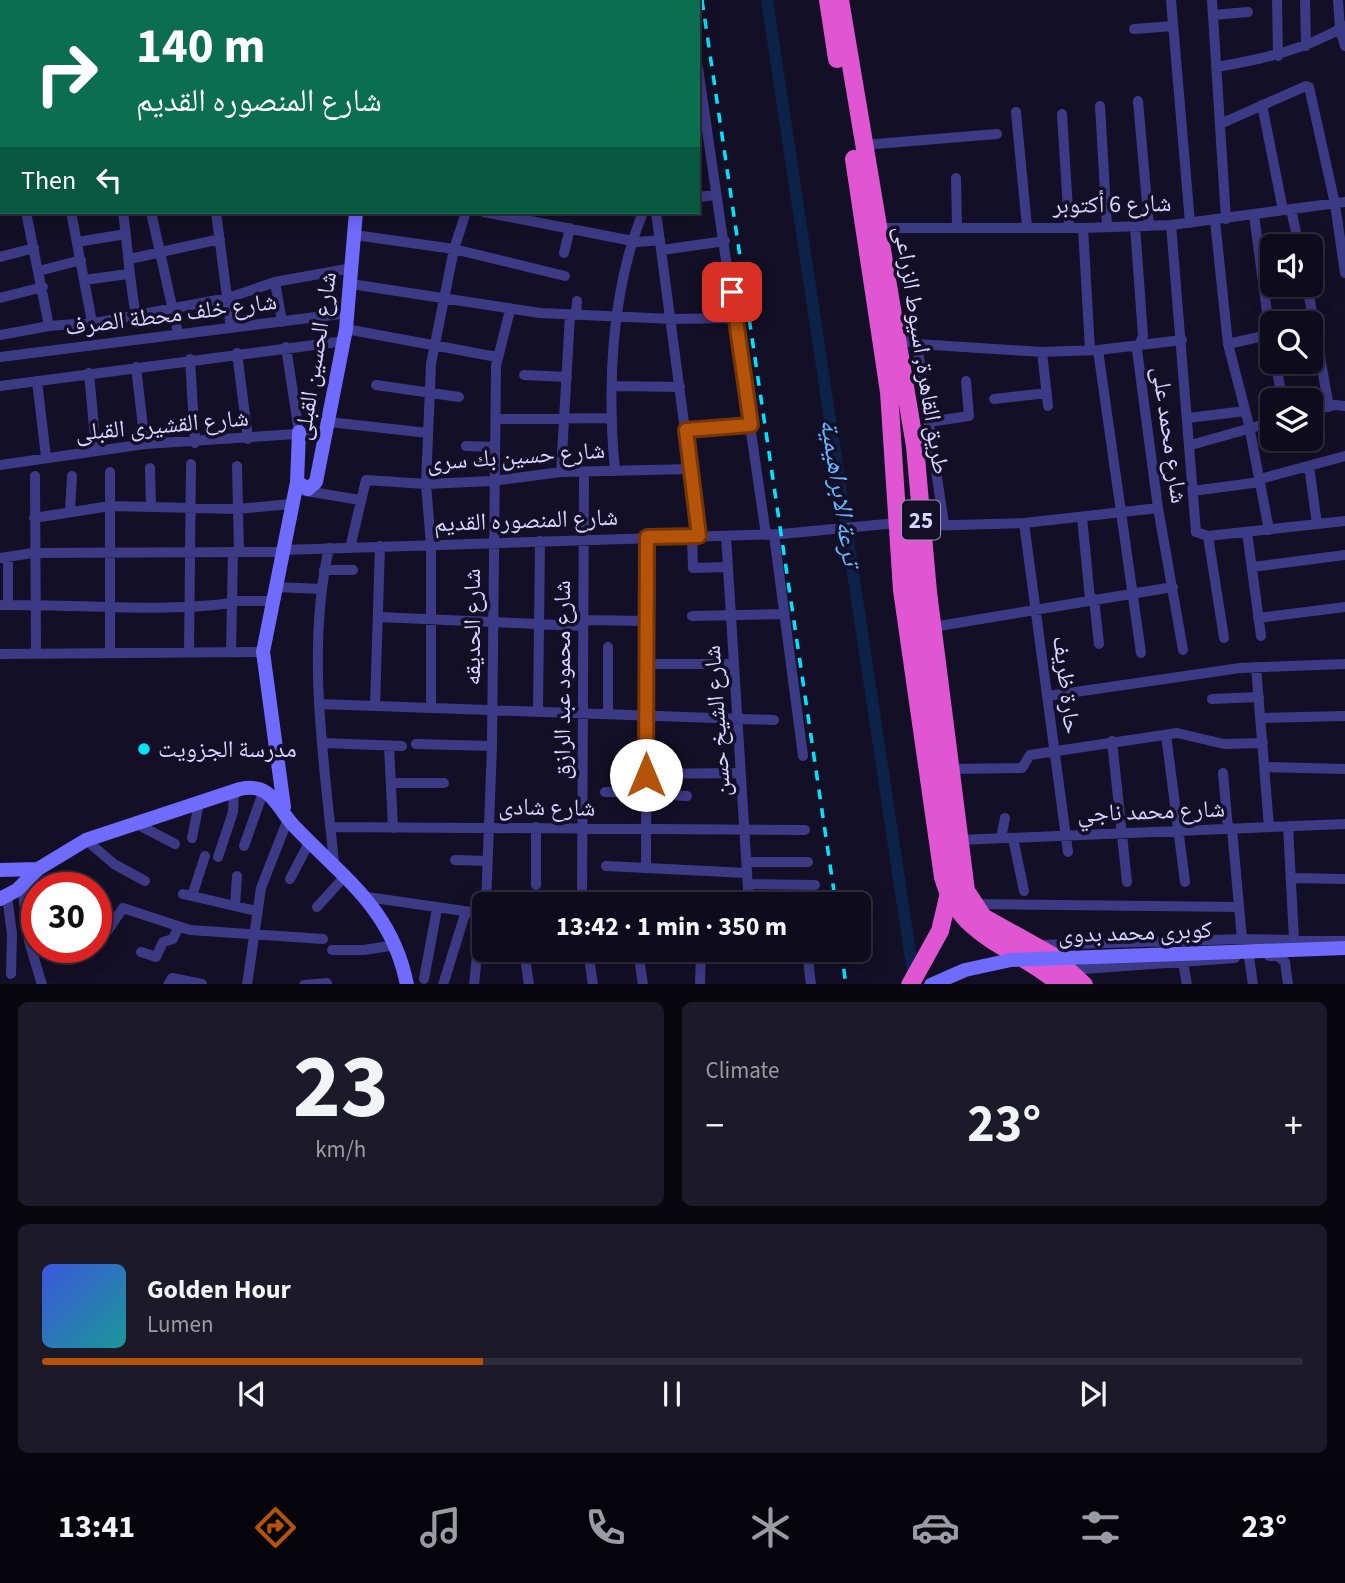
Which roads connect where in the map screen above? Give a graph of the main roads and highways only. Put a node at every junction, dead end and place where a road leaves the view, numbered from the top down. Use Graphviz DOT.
graph roads {
  1 [pos="828,0"];
  2 [pos="840,0"];
  3 [pos="356,214"];
  4 [pos="299,432"];
  5 [pos="294,492"];
  6 [pos="909,524"];
  7 [pos="286,815"];
  8 [pos="38,869"];
  9 [pos="0,870"];
  10 [pos="3,898"];
  11 [pos="1345,948"];
  12 [pos="1066,977"];
  13 [pos="407,984"];
  14 [pos="911,984"];
  15 [pos="934,984"];
  1 -- 6 [label="highway, طريق القاهرة, اسيوط الزراعى / 25"];
  2 -- 6 [label="highway, طريق القاهرة, اسيوط الزراعى"];
  3 -- 5 [label="main road, شارع الحسين القبلى"];
  4 -- 5 [label="main road, شارع الحسين القبلى"];
  5 -- 7 [label="main road, شارع الحسين القبلى"];
  6 -- 12 [label="highway, طريق القاهرة, اسيوط الزراعى / 25"];
  6 -- 12 [label="highway, طريق القاهرة, اسيوط الزراعى / 25"];
  6 -- 14 [label="highway, bridge"];
  7 -- 8 [label="main road"];
  7 -- 13 [label="main road"];
  8 -- 9 [label="main road"];
  8 -- 10 [label="main road"];
  11 -- 15 [label="main road, كوبرى محمد بدوى, bridge"];
}
